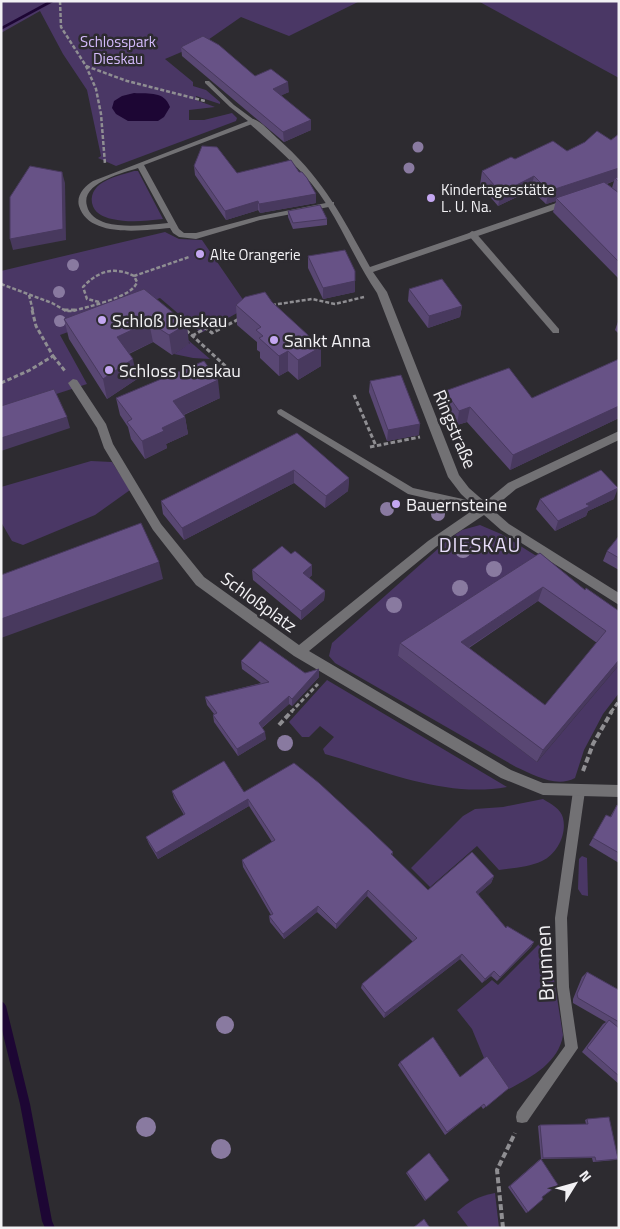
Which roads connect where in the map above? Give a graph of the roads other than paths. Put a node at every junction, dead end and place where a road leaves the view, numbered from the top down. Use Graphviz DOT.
graph roads {
  1 [pos="207,82"];
  2 [pos="253,122"];
  3 [pos="140,165"];
  4 [pos="584,196"];
  5 [pos="331,204"];
  6 [pos="173,226"];
  7 [pos="472,234"];
  8 [pos="367,271"];
  9 [pos="556,331"];
  10 [pos="73,383"];
  11 [pos="281,412"];
  12 [pos="619,436"];
  13 [pos="484,508"];
  14 [pos="619,600"];
  15 [pos="299,652"];
  16 [pos="579,791"];
  17 [pos="619,791"];
  18 [pos="522,1117"];
  1 -- 2 [label="lane, Ringstraße"];
  2 -- 3 [label="lane"];
  2 -- 5 [label="street, Ringstraße"];
  3 -- 6 [label="lane"];
  3 -- 6 [label="lane"];
  4 -- 7 [label="street"];
  5 -- 6 [label="lane"];
  5 -- 8 [label="street, Ringstraße"];
  7 -- 8 [label="street"];
  7 -- 9 [label="lane"];
  8 -- 13 [label="street, Ringstraße"];
  10 -- 15 [label="street, Schloßplatz"];
  11 -- 13 [label="lane"];
  12 -- 13 [label="street"];
  13 -- 14 [label="street, Ringstraße"];
  13 -- 15 [label="street, Schloßplatz"];
  15 -- 16 [label="street"];
  16 -- 17 [label="street"];
  16 -- 18 [label="lane, Brunnen"];
}
